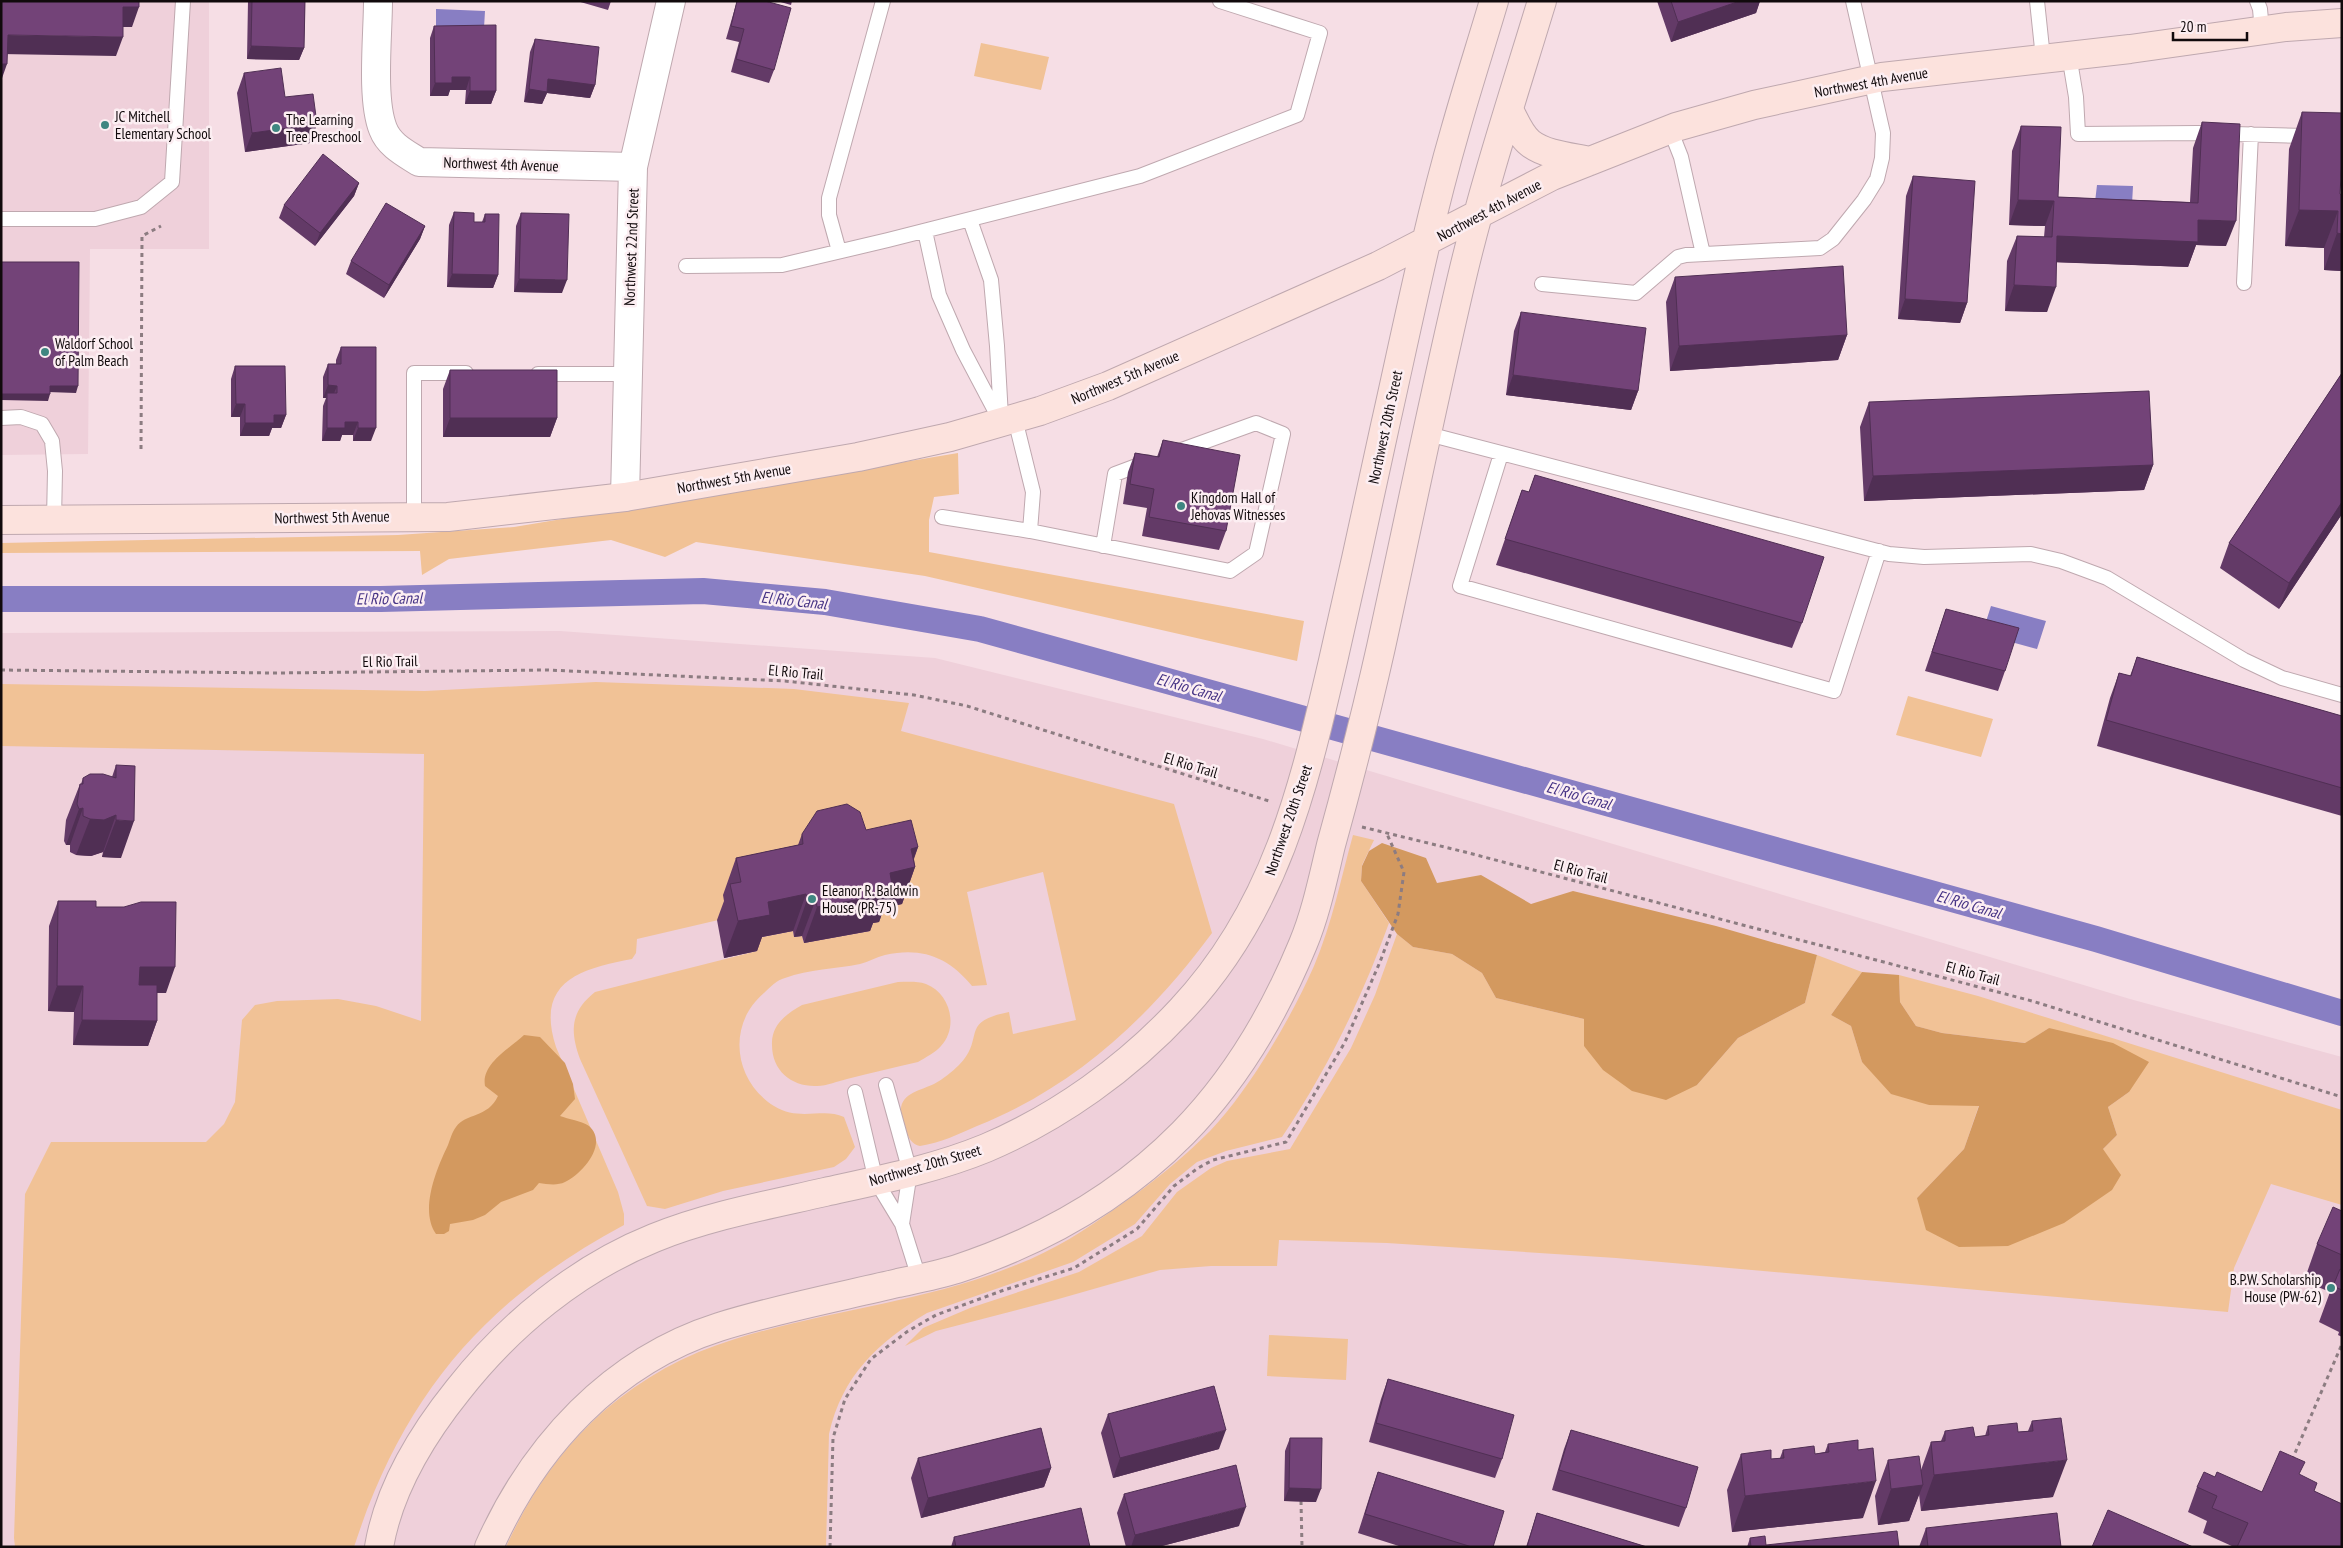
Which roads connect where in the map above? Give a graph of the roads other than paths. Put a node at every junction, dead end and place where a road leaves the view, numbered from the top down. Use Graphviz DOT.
graph roads {
  1 [pos="184,1"];
  2 [pos="378,1"];
  3 [pos="671,1"];
  4 [pos="883,1"];
  5 [pos="1220,1"];
  6 [pos="1494,1"];
  7 [pos="1542,1"];
  8 [pos="1853,1"];
  9 [pos="2037,1"];
  10 [pos="2256,1"];
  11 [pos="2342,23"];
  12 [pos="2262,31"];
  13 [pos="2056,57"];
  14 [pos="1870,80"];
  15 [pos="1509,110"];
  16 [pos="1670,129"];
  17 [pos="2251,134"];
  18 [pos="2342,137"];
  19 [pos="1590,161"];
  20 [pos="633,167"];
  21 [pos="1479,214"];
  22 [pos="1,218"];
  23 [pos="970,220"];
  24 [pos="925,230"];
  25 [pos="1426,242"];
  26 [pos="839,252"];
  27 [pos="1703,254"];
  28 [pos="686,266"];
  29 [pos="2244,283"];
  30 [pos="1542,284"];
  31 [pos="482,373"];
  32 [pos="521,373"];
  33 [pos="628,374"];
  34 [pos="1,418"];
  35 [pos="1008,420"];
  36 [pos="1428,434"];
  37 [pos="1501,454"];
  38 [pos="625,497"];
  39 [pos="414,517"];
  40 [pos="942,517"];
  41 [pos="1,520"];
  42 [pos="54,520"];
  43 [pos="1030,531"];
  44 [pos="1104,546"];
  45 [pos="1879,552"];
  46 [pos="1344,615"];
  47 [pos="1386,624"];
  48 [pos="2342,695"];
  49 [pos="886,1084"];
  50 [pos="855,1092"];
  51 [pos="910,1172"];
  52 [pos="876,1180"];
  53 [pos="902,1224"];
  54 [pos="919,1278"];
  55 [pos="379,1547"];
  56 [pos="489,1547"];
  1 -- 22 [label="lane"];
  2 -- 20 [label="street, Northwest 4th Avenue"];
  3 -- 20 [label="street, Northwest 22nd Street"];
  4 -- 26 [label="lane"];
  5 -- 23 [label="lane"];
  6 -- 25 [label="street, Northwest 20th Street"];
  7 -- 15 [label="street"];
  8 -- 14 [label="lane"];
  9 -- 13 [label="lane"];
  10 -- 12 [label="lane"];
  11 -- 12 [label="street, Northwest 4th Avenue"];
  12 -- 13 [label="street, Northwest 4th Avenue"];
  13 -- 14 [label="street, Northwest 4th Avenue"];
  13 -- 17 [label="lane"];
  14 -- 16 [label="street, Northwest 4th Avenue"];
  14 -- 27 [label="lane"];
  15 -- 19 [label="street"];
  15 -- 21 [label="street"];
  16 -- 19 [label="street, Northwest 4th Avenue"];
  16 -- 27 [label="lane"];
  17 -- 18 [label="lane"];
  17 -- 29 [label="lane"];
  19 -- 21 [label="street, Northwest 4th Avenue"];
  20 -- 33 [label="street, Northwest 22nd Street"];
  21 -- 25 [label="street, Northwest 4th Avenue"];
  21 -- 36 [label="street"];
  23 -- 24 [label="lane"];
  23 -- 35 [label="lane"];
  24 -- 26 [label="lane"];
  24 -- 35 [label="lane"];
  25 -- 35 [label="street, Northwest 5th Avenue"];
  25 -- 46 [label="street, Northwest 20th Street"];
  26 -- 28 [label="lane"];
  27 -- 30 [label="lane"];
  31 -- 39 [label="lane"];
  32 -- 33 [label="lane"];
  33 -- 38 [label="street, Northwest 22nd Street"];
  34 -- 42 [label="lane"];
  35 -- 38 [label="street, Northwest 5th Avenue"];
  35 -- 43 [label="lane"];
  36 -- 37 [label="lane"];
  36 -- 47 [label="street"];
  37 -- 45 [label="lane"];
  37 -- 45 [label="lane"];
  38 -- 39 [label="street, Northwest 5th Avenue"];
  39 -- 42 [label="street, Northwest 5th Avenue"];
  40 -- 43 [label="lane"];
  41 -- 42 [label="street, Northwest 5th Avenue"];
  43 -- 44 [label="lane"];
  44 -- 44 [label="lane"];
  45 -- 48 [label="lane"];
  46 -- 47 [label="street"];
  46 -- 51 [label="street, Northwest 20th Street"];
  47 -- 54 [label="street"];
  49 -- 51 [label="lane"];
  50 -- 52 [label="lane"];
  51 -- 52 [label="street, Northwest 20th Street"];
  51 -- 53 [label="lane"];
  52 -- 53 [label="lane"];
  52 -- 55 [label="street, Northwest 20th Street"];
  53 -- 54 [label="lane"];
  54 -- 56 [label="street"];
}
